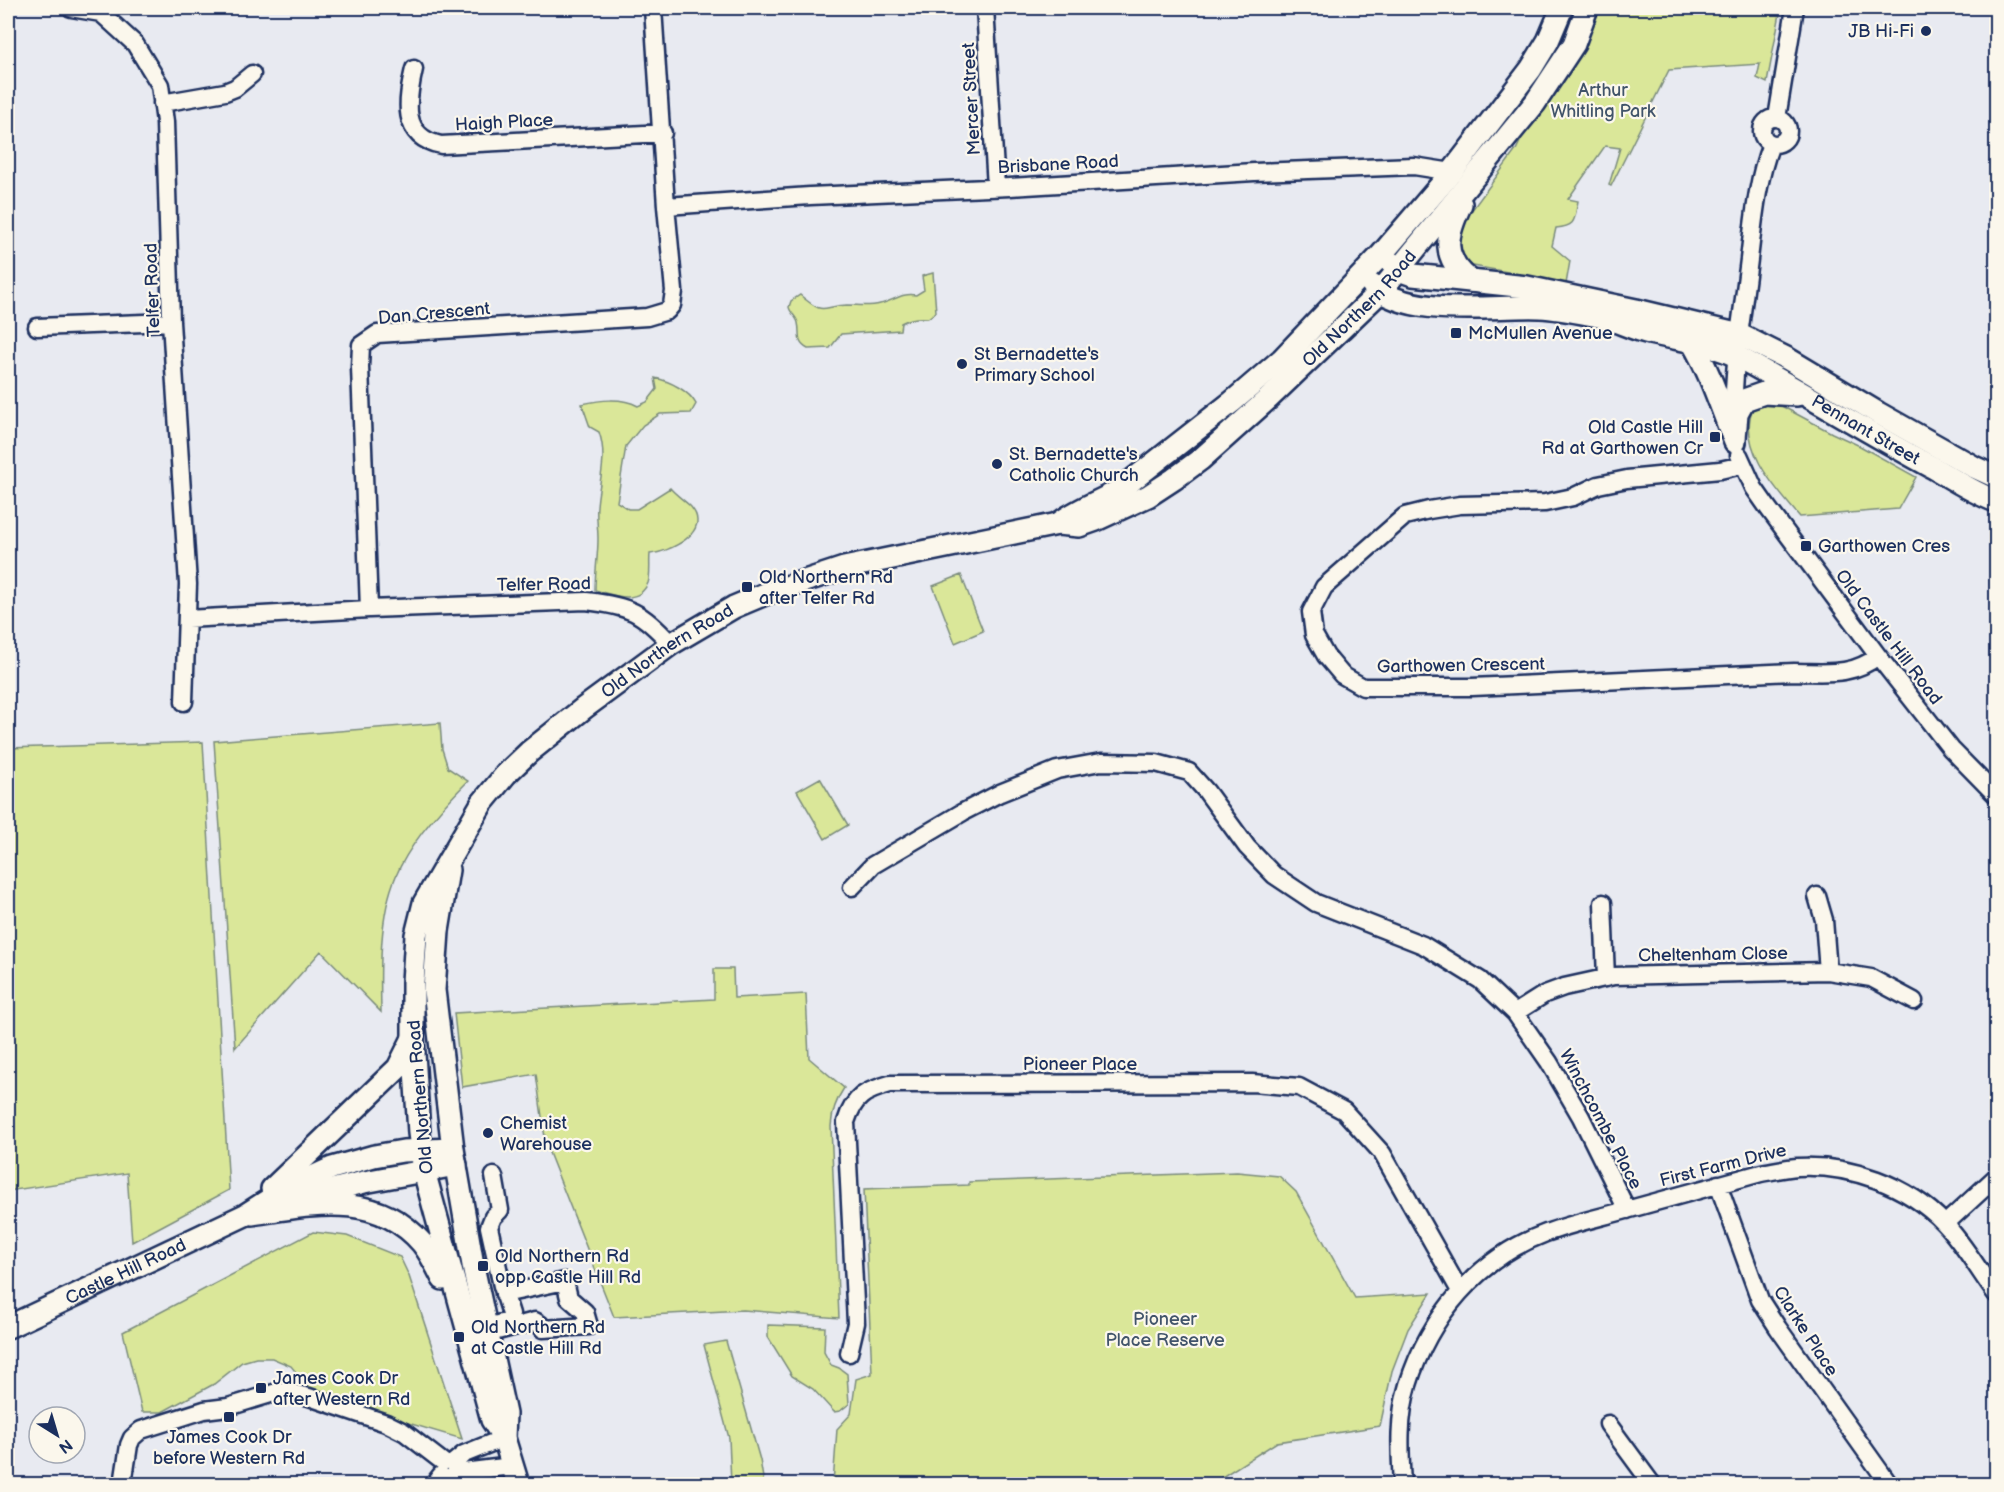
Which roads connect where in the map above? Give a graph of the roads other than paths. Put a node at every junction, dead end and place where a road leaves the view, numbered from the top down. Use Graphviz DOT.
graph roads {
  1 [pos="71,8"];
  2 [pos="653,8"];
  3 [pos="986,8"];
  4 [pos="1562,8"];
  5 [pos="1587,8"];
  6 [pos="1795,8"];
  7 [pos="414,69"];
  8 [pos="252,74"];
  9 [pos="162,103"];
  10 [pos="663,133"];
  11 [pos="1452,172"];
  12 [pos="1472,179"];
  13 [pos="996,187"];
  14 [pos="666,206"];
  15 [pos="1382,255"];
  16 [pos="1399,270"];
  17 [pos="1362,276"];
  18 [pos="1471,281"];
  19 [pos="1380,292"];
  20 [pos="171,322"];
  21 [pos="37,327"];
  22 [pos="1740,335"];
  23 [pos="1692,342"];
  24 [pos="1736,356"];
  25 [pos="1806,397"];
  26 [pos="1735,442"];
  27 [pos="1742,465"];
  28 [pos="1996,477"];
  29 [pos="1996,501"];
  30 [pos="1058,524"];
  31 [pos="369,609"];
  32 [pos="187,619"];
  33 [pos="671,644"];
  34 [pos="1878,656"];
  35 [pos="184,702"];
  36 [pos="1996,795"];
  37 [pos="450,859"];
  38 [pos="852,887"];
  39 [pos="1817,896"];
  40 [pos="1603,903"];
  41 [pos="1828,971"];
  42 [pos="1606,978"];
  43 [pos="1914,1001"];
  44 [pos="1515,1013"];
  45 [pos="413,1037"];
  46 [pos="421,1150"];
  47 [pos="455,1157"];
  48 [pos="424,1171"];
  49 [pos="494,1176"];
  50 [pos="1996,1177"];
  51 [pos="1718,1184"];
  52 [pos="1627,1210"];
  53 [pos="245,1215"];
  54 [pos="1945,1224"];
  55 [pos="1460,1292"];
  56 [pos="504,1294"];
  57 [pos="1996,1294"];
  58 [pos="462,1314"];
  59 [pos="8,1327"];
  60 [pos="485,1330"];
  61 [pos="849,1353"];
  62 [pos="1608,1424"];
  63 [pos="504,1438"];
  64 [pos="445,1472"];
  65 [pos="515,1475"];
  66 [pos="123,1485"];
  67 [pos="1402,1485"];
  68 [pos="1652,1485"];
  69 [pos="1889,1485"];
  1 -- 9 [label="street, Telfer Road"];
  2 -- 10 [label="street"];
  3 -- 13 [label="street, Mercer Street"];
  4 -- 11 [label="main road, Old Northern Road"];
  5 -- 12 [label="main road, Old Northern Road"];
  6 -- 22 [label="street, Old Castle Hill Road"];
  7 -- 10 [label="street, Haigh Place"];
  8 -- 9 [label="street"];
  9 -- 20 [label="street, Telfer Road"];
  10 -- 14 [label="street"];
  11 -- 12 [label="main road"];
  11 -- 13 [label="street, Brisbane Road"];
  11 -- 15 [label="main road, Old Northern Road"];
  12 -- 16 [label="main road, Old Northern Road"];
  12 -- 18 [label="main road"];
  13 -- 14 [label="street, Brisbane Road"];
  14 -- 31 [label="street, Dan Crescent"];
  15 -- 16 [label="main road"];
  15 -- 17 [label="main road, Old Northern Road"];
  16 -- 18 [label="main road"];
  16 -- 19 [label="main road, Old Northern Road"];
  17 -- 19 [label="main road"];
  17 -- 30 [label="main road, Old Northern Road"];
  18 -- 22 [label="main road"];
  19 -- 23 [label="main road"];
  19 -- 30 [label="main road, Old Northern Road"];
  20 -- 21 [label="street"];
  20 -- 32 [label="street, Telfer Road"];
  22 -- 24 [label="street, Old Castle Hill Road"];
  22 -- 28 [label="main road, Pennant Street"];
  23 -- 24 [label="main road"];
  23 -- 26 [label="main road"];
  24 -- 25 [label="main road, Pennant Street"];
  24 -- 26 [label="street, Old Castle Hill Road"];
  25 -- 26 [label="main road"];
  25 -- 29 [label="main road, Pennant Street"];
  26 -- 27 [label="street, Old Castle Hill Road"];
  27 -- 34 [label="street, Old Castle Hill Road"];
  27 -- 34 [label="street, Garthowen Crescent"];
  30 -- 33 [label="main road, Old Northern Road"];
  31 -- 32 [label="street, Telfer Road"];
  31 -- 33 [label="street, Telfer Road"];
  32 -- 35 [label="street, Telfer Road"];
  33 -- 37 [label="main road, Old Northern Road"];
  34 -- 36 [label="street, Old Castle Hill Road"];
  37 -- 45 [label="main road, Old Northern Road"];
  37 -- 47 [label="main road, Old Northern Road"];
  38 -- 44 [label="street, Winchcombe Place"];
  39 -- 41 [label="street"];
  40 -- 42 [label="street"];
  41 -- 42 [label="street, Cheltenham Close"];
  41 -- 43 [label="street, Cheltenham Close"];
  42 -- 44 [label="street, Cheltenham Close"];
  44 -- 52 [label="street, Winchcombe Place"];
  45 -- 46 [label="main road, Old Northern Road"];
  45 -- 53 [label="main road"];
  46 -- 47 [label="main road, Castle Hill Road"];
  46 -- 48 [label="main road, Old Northern Road"];
  46 -- 53 [label="main road, Castle Hill Road"];
  47 -- 48 [label="main road, Castle Hill Road"];
  47 -- 60 [label="main road, Old Northern Road"];
  48 -- 53 [label="main road, Castle Hill Road"];
  48 -- 58 [label="main road, Old Northern Road"];
  49 -- 56 [label="street"];
  50 -- 54 [label="street"];
  51 -- 52 [label="street, First Farm Drive"];
  51 -- 54 [label="street, First Farm Drive"];
  51 -- 69 [label="street, Clarke Place"];
  52 -- 55 [label="street, First Farm Drive"];
  53 -- 58 [label="main road"];
  53 -- 59 [label="main road, Castle Hill Road"];
  54 -- 57 [label="street, First Farm Drive"];
  55 -- 61 [label="street, Pioneer Place"];
  55 -- 67 [label="street, First Farm Drive"];
  56 -- 60 [label="street"];
  56 -- 60 [label="street"];
  58 -- 63 [label="main road, Old Northern Road"];
  60 -- 63 [label="main road, Old Northern Road"];
  62 -- 68 [label="street"];
  63 -- 64 [label="street"];
  63 -- 65 [label="main road, Old Northern Road"];
  64 -- 65 [label="street"];
  64 -- 66 [label="street"];
}
